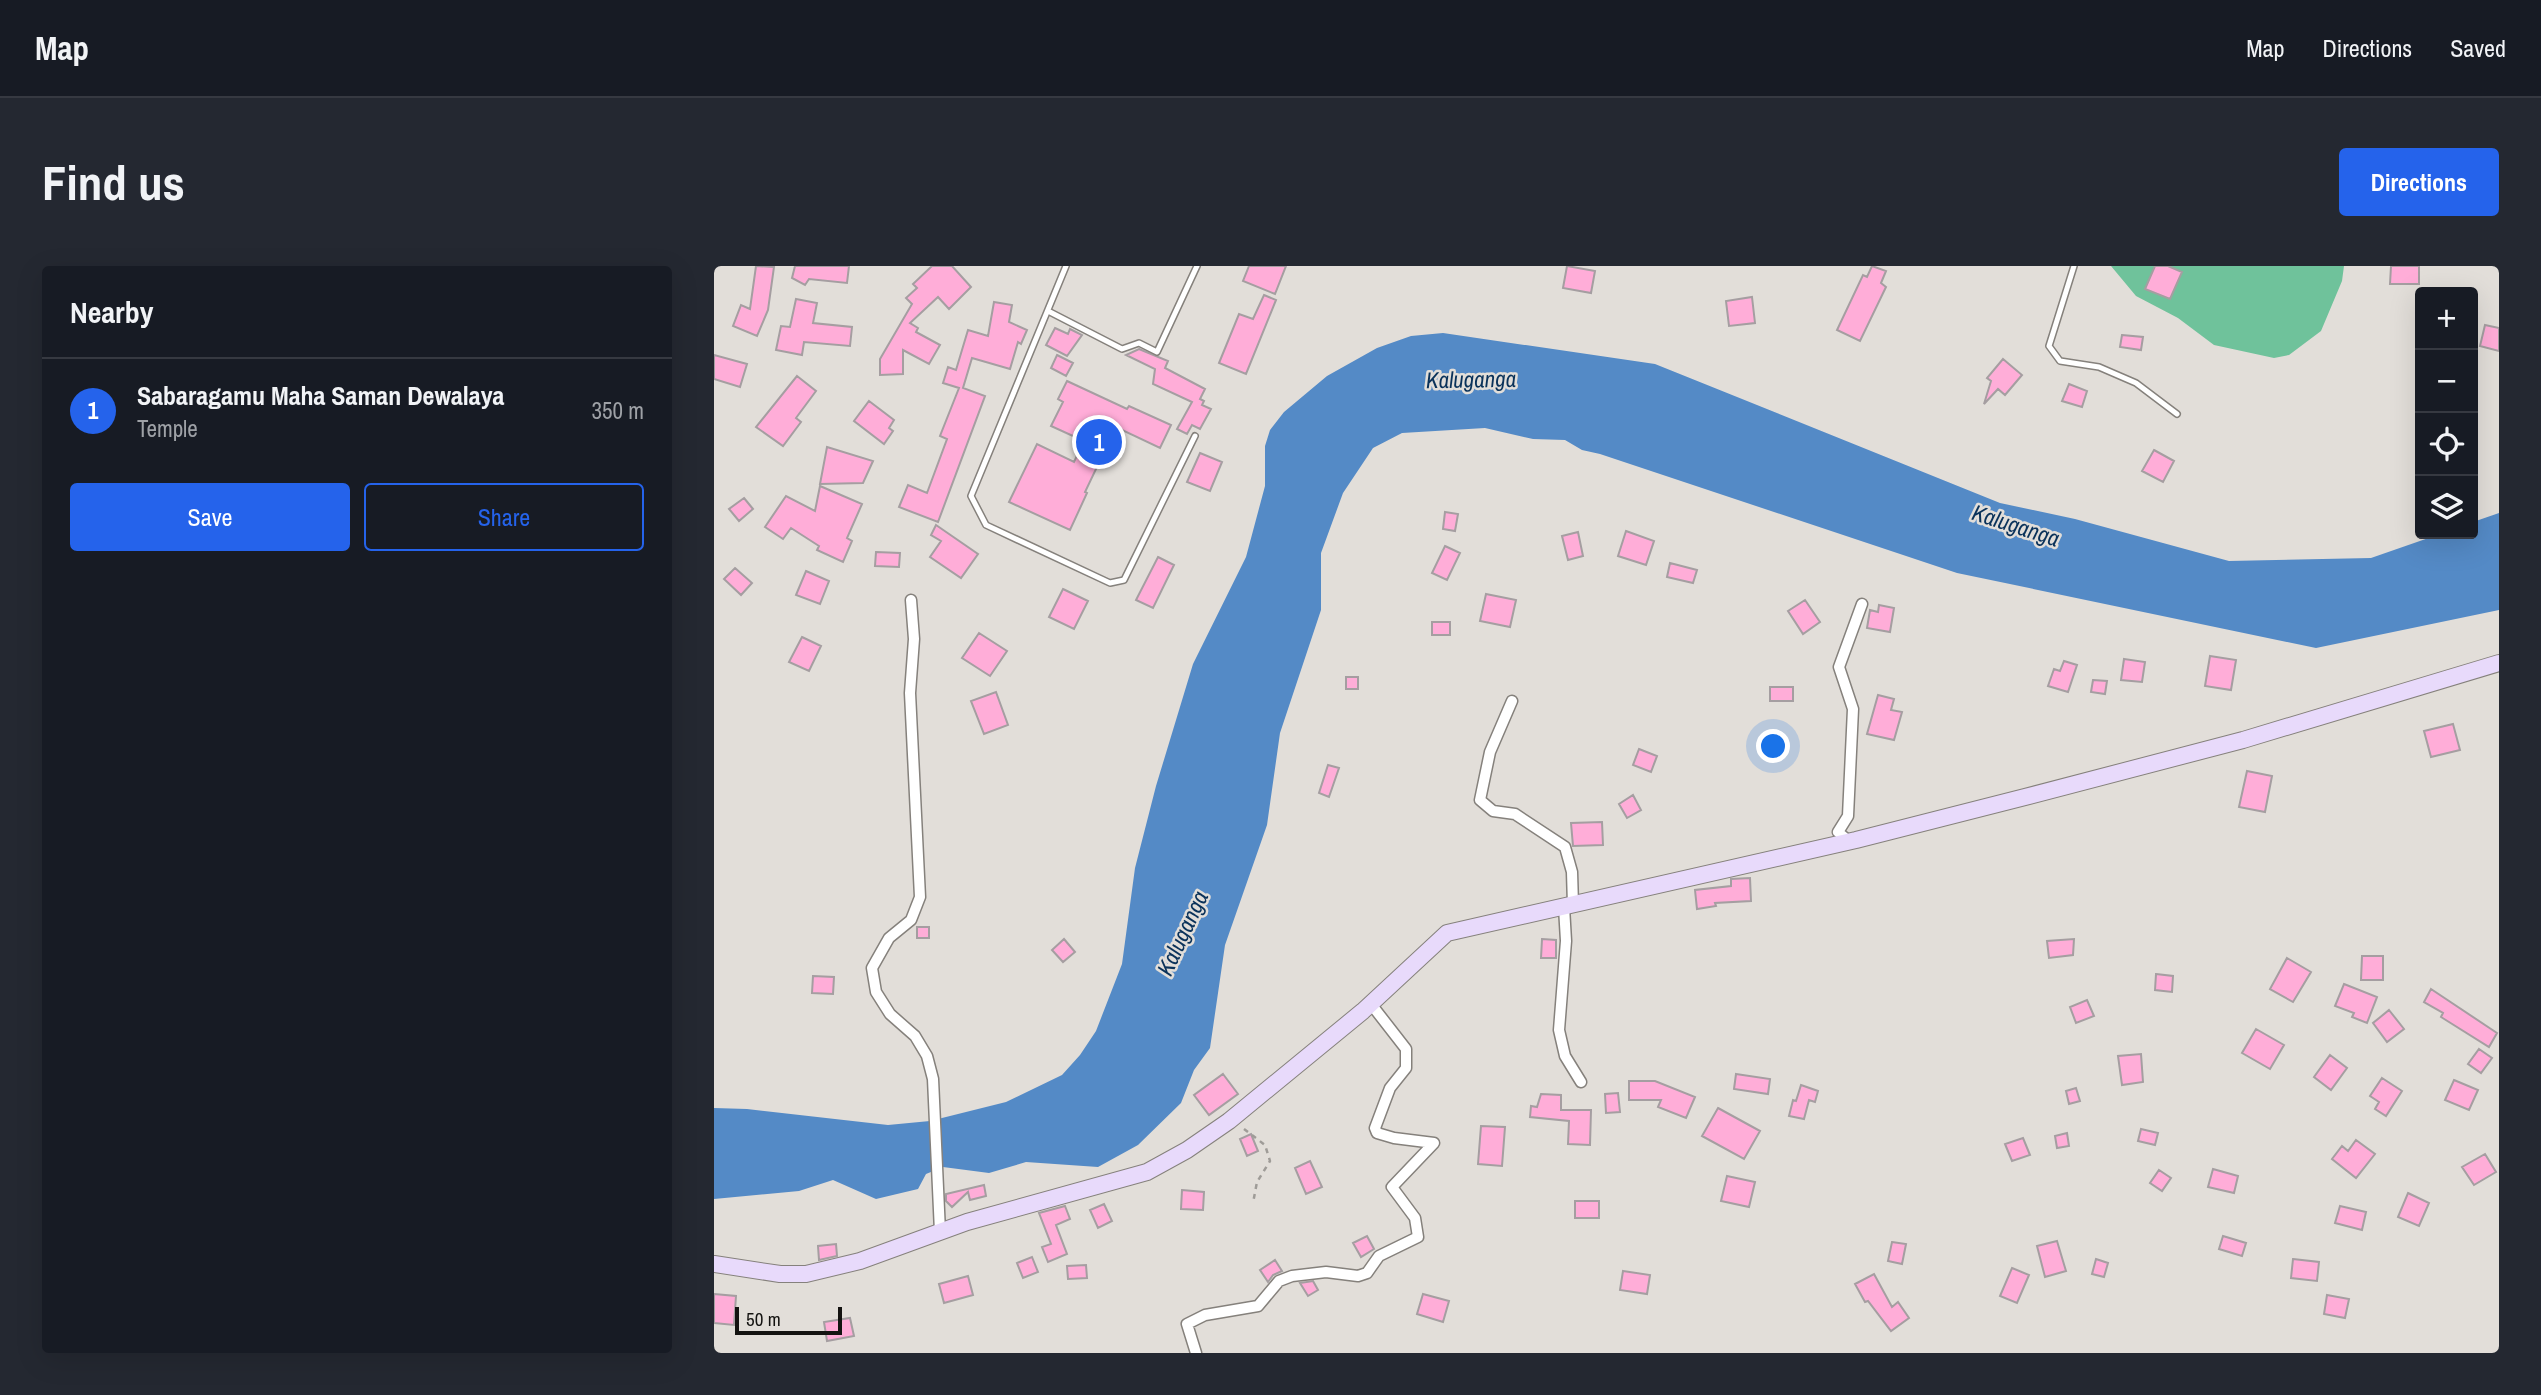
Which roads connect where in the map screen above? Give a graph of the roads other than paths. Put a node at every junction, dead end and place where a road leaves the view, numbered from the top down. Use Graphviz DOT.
graph roads {
  1 [pos="1066,266"];
  2 [pos="1197,266"];
  3 [pos="2074,266"];
  4 [pos="1048,311"];
  5 [pos="2177,414"];
  6 [pos="1195,436"];
  7 [pos="911,600"];
  8 [pos="1862,604"];
  9 [pos="2499,663"];
  10 [pos="1512,701"];
  11 [pos="1850,842"];
  12 [pos="1568,906"];
  13 [pos="1371,1004"];
  14 [pos="1581,1082"];
  15 [pos="940,1232"];
  16 [pos="714,1265"];
  17 [pos="1196,1353"];
  1 -- 4 [label="lane"];
  2 -- 4 [label="lane"];
  3 -- 5 [label="lane"];
  4 -- 6 [label="lane"];
  7 -- 15 [label="street"];
  8 -- 11 [label="street"];
  9 -- 11 [label="street"];
  10 -- 12 [label="street"];
  11 -- 12 [label="street"];
  12 -- 13 [label="street"];
  12 -- 14 [label="street"];
  13 -- 15 [label="street"];
  13 -- 17 [label="street"];
  15 -- 16 [label="street"];
}
